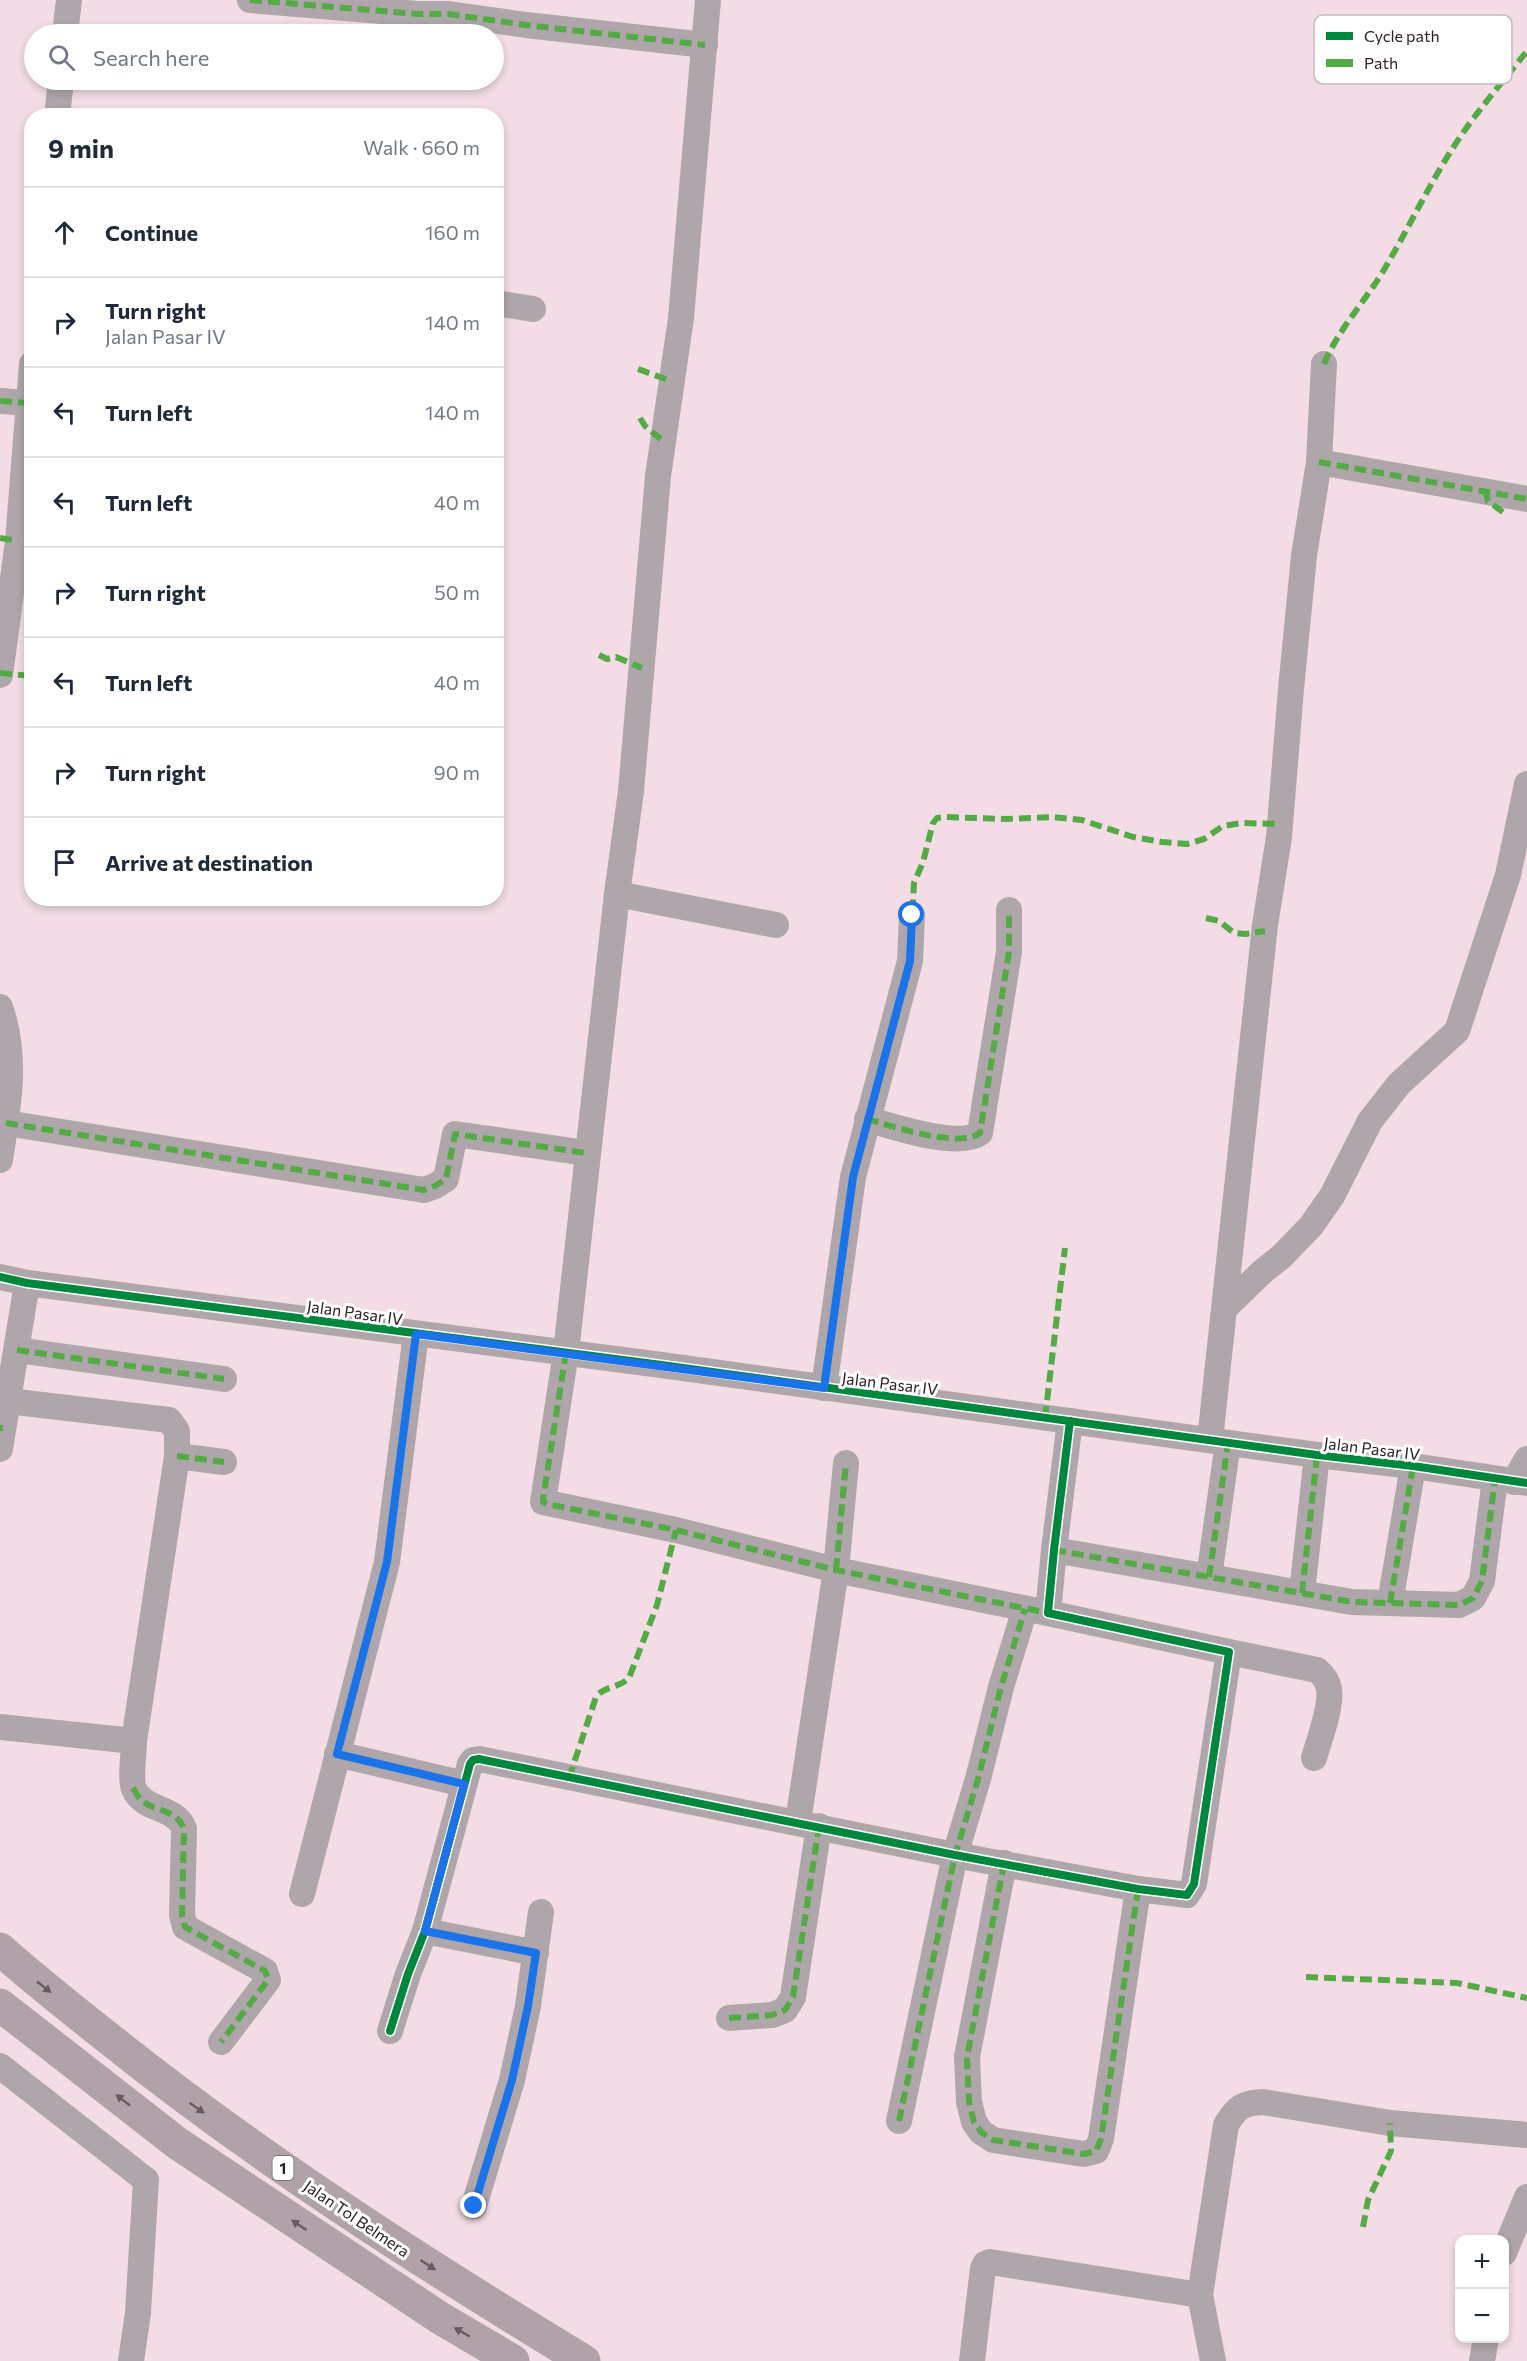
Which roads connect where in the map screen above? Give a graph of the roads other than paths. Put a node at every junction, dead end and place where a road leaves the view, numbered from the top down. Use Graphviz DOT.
graph roads {
  1 [pos="69,0"];
  2 [pos="250,0"];
  3 [pos="708,0"];
  4 [pos="66,24"];
  5 [pos="705,45"];
  6 [pos="60,90"];
  7 [pos="58,108"];
  8 [pos="504,304"];
  9 [pos="533,309"];
  10 [pos="1324,364"];
  11 [pos="0,401"];
  12 [pos="24,403"];
  13 [pos="1319,462"];
  14 [pos="24,469"];
  15 [pos="1527,499"];
  16 [pos="9,539"];
  17 [pos="0,675"];
  18 [pos="1527,784"];
  19 [pos="617,894"];
  20 [pos="1009,910"];
  21 [pos="912,915"];
  22 [pos="776,925"];
  23 [pos="0,1006"];
  24 [pos="867,1119"];
  25 [pos="6,1123"];
  26 [pos="586,1153"];
  27 [pos="0,1160"];
  28 [pos="0,1277"];
  29 [pos="27,1283"];
  30 [pos="1224,1309"];
  31 [pos="416,1334"];
  32 [pos="17,1350"];
  33 [pos="566,1352"];
  34 [pos="224,1379"];
  35 [pos="824,1388"];
  36 [pos="8,1401"];
  37 [pos="1070,1421"];
  38 [pos="1,1435"];
  39 [pos="1219,1441"];
  40 [pos="1317,1455"];
  41 [pos="177,1456"];
  42 [pos="1527,1459"];
  43 [pos="224,1462"];
  44 [pos="846,1463"];
  45 [pos="1413,1466"];
  46 [pos="1512,1481"];
  47 [pos="1054,1550"];
  48 [pos="836,1570"];
  49 [pos="1209,1577"];
  50 [pos="1302,1593"];
  51 [pos="1390,1603"];
  52 [pos="1037,1611"];
  53 [pos="1229,1652"];
  54 [pos="0,1727"];
  55 [pos="134,1742"];
  56 [pos="337,1754"];
  57 [pos="1314,1758"];
  58 [pos="464,1784"];
  59 [pos="808,1824"];
  60 [pos="955,1855"];
  61 [pos="1004,1863"];
  62 [pos="1138,1888"];
  63 [pos="302,1894"];
  64 [pos="542,1912"];
  65 [pos="425,1931"];
  66 [pos="0,1949"];
  67 [pos="536,1953"];
  68 [pos="0,2005"];
  69 [pos="729,2018"];
  70 [pos="390,2031"];
  71 [pos="221,2042"];
  72 [pos="0,2067"];
  73 [pos="899,2121"];
  74 [pos="1527,2135"];
  75 [pos="1527,2197"];
  76 [pos="474,2206"];
  77 [pos="1509,2241"];
  78 [pos="1200,2295"];
  79 [pos="1485,2343"];
  80 [pos="131,2361"];
  81 [pos="513,2361"];
  82 [pos="584,2361"];
  83 [pos="972,2361"];
  84 [pos="1213,2361"];
  85 [pos="1482,2361"];
  1 -- 4 [label="street"];
  2 -- 5 [label="street"];
  3 -- 5 [label="street"];
  5 -- 19 [label="street"];
  6 -- 7 [label="street"];
  8 -- 9 [label="street"];
  10 -- 13 [label="street"];
  11 -- 12 [label="street"];
  13 -- 15 [label="street"];
  13 -- 30 [label="street"];
  14 -- 16 [label="street"];
  16 -- 17 [label="street"];
  18 -- 30 [label="street"];
  19 -- 22 [label="street"];
  19 -- 26 [label="street"];
  20 -- 24 [label="street"];
  21 -- 24 [label="street"];
  23 -- 25 [label="street"];
  24 -- 35 [label="street"];
  25 -- 26 [label="street"];
  25 -- 27 [label="street"];
  26 -- 33 [label="street"];
  28 -- 29 [label="street, Jalan Pasar IV"];
  29 -- 31 [label="street, Jalan Pasar IV"];
  29 -- 32 [label="street"];
  30 -- 39 [label="street"];
  31 -- 33 [label="street, Jalan Pasar IV"];
  31 -- 56 [label="street"];
  32 -- 34 [label="street"];
  32 -- 36 [label="street"];
  33 -- 35 [label="street, Jalan Pasar IV"];
  33 -- 48 [label="street"];
  35 -- 37 [label="street, Jalan Pasar IV"];
  36 -- 38 [label="street"];
  36 -- 41 [label="street"];
  37 -- 39 [label="street, Jalan Pasar IV"];
  37 -- 47 [label="street"];
  39 -- 40 [label="street, Jalan Pasar IV"];
  39 -- 49 [label="street"];
  40 -- 45 [label="street, Jalan Pasar IV"];
  40 -- 50 [label="street"];
  41 -- 43 [label="street"];
  41 -- 55 [label="street"];
  42 -- 46 [label="street"];
  44 -- 48 [label="street"];
  45 -- 46 [label="street, Jalan Pasar IV"];
  45 -- 51 [label="street"];
  46 -- 51 [label="street"];
  47 -- 49 [label="street"];
  47 -- 52 [label="street"];
  48 -- 52 [label="street"];
  48 -- 59 [label="street"];
  49 -- 50 [label="street"];
  50 -- 51 [label="street"];
  52 -- 53 [label="street"];
  52 -- 60 [label="street"];
  53 -- 57 [label="street"];
  53 -- 62 [label="street"];
  54 -- 55 [label="street"];
  55 -- 71 [label="street"];
  56 -- 58 [label="street"];
  56 -- 63 [label="street"];
  58 -- 59 [label="street"];
  58 -- 65 [label="street"];
  59 -- 60 [label="street"];
  59 -- 69 [label="street"];
  60 -- 61 [label="street"];
  60 -- 73 [label="street"];
  61 -- 62 [label="street"];
  61 -- 62 [label="street"];
  64 -- 67 [label="street"];
  65 -- 67 [label="street"];
  65 -- 70 [label="street"];
  66 -- 82 [label="highway, Jalan Tol Belmera / 1, one-way"];
  67 -- 76 [label="street"];
  81 -- 68 [label="highway, 1, one-way"];
  72 -- 80 [label="street"];
  74 -- 78 [label="street"];
  75 -- 77 [label="street"];
  78 -- 83 [label="street"];
  78 -- 84 [label="street"];
  79 -- 85 [label="street"];
}
